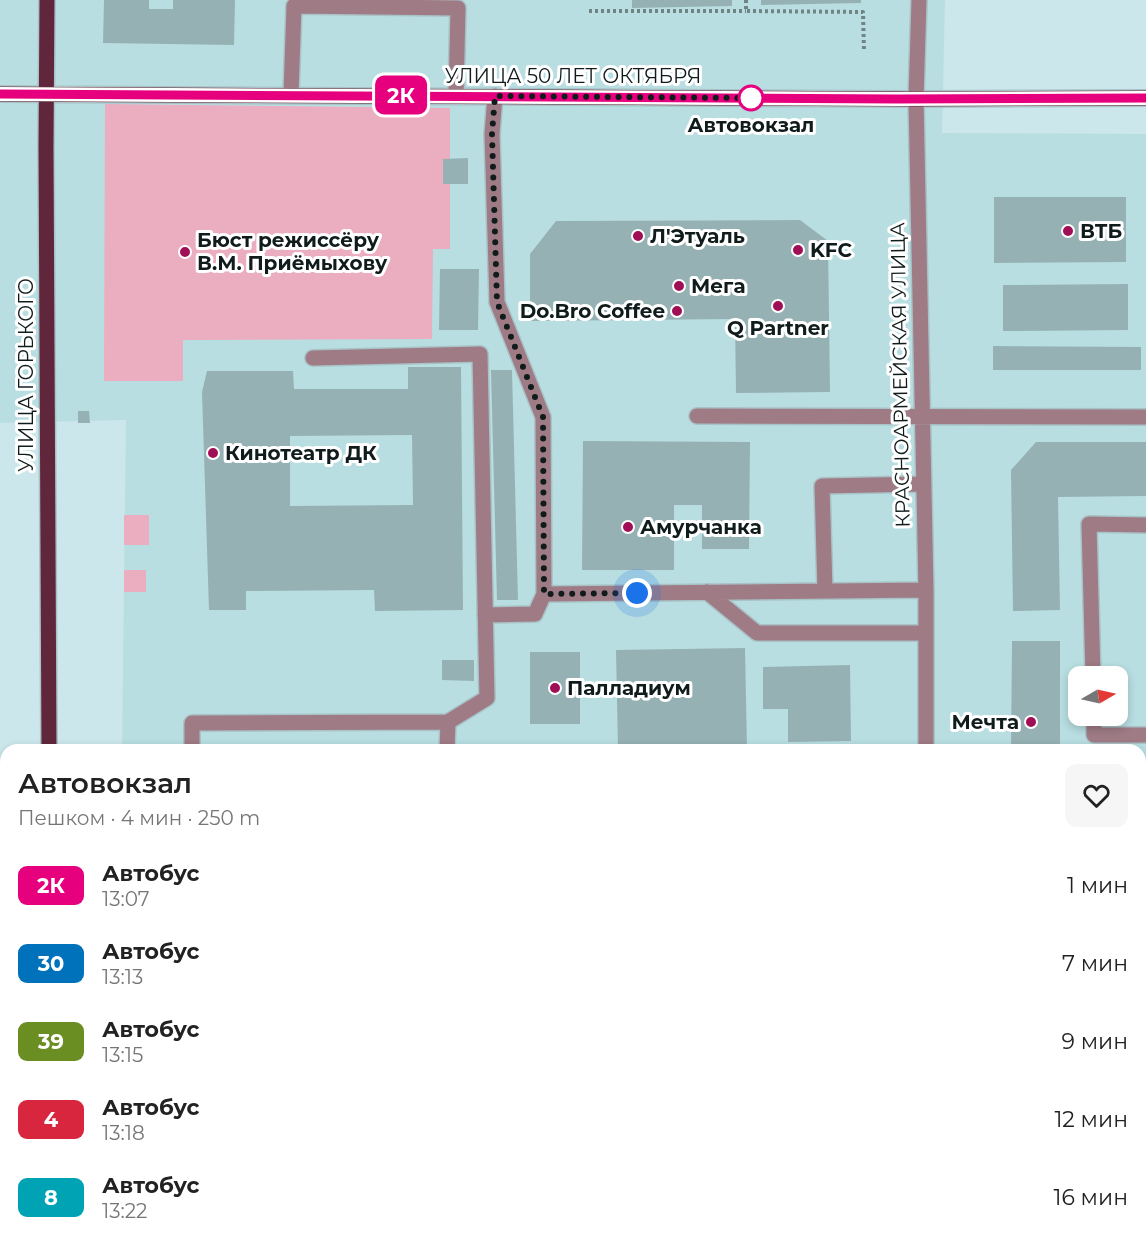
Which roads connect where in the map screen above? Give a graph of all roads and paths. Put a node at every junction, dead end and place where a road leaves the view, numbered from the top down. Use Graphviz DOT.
graph roads {
  1 [pos="47,0"];
  2 [pos="746,0"];
  3 [pos="919,0"];
  4 [pos="294,3"];
  5 [pos="589,11"];
  6 [pos="746,11"];
  7 [pos="864,52"];
  8 [pos="46,93"];
  9 [pos="0,94"];
  10 [pos="291,94"];
  11 [pos="456,96"];
  12 [pos="495,96"];
  13 [pos="1146,98"];
  14 [pos="916,99"];
  15 [pos="313,358"];
  16 [pos="697,416"];
  17 [pos="922,416"];
  18 [pos="1146,417"];
  19 [pos="923,484"];
  20 [pos="1146,525"];
  21 [pos="926,590"];
  22 [pos="825,591"];
  23 [pos="707,592"];
  24 [pos="544,594"];
  25 [pos="485,615"];
  26 [pos="926,633"];
  27 [pos="1093,666"];
  28 [pos="448,722"];
  29 [pos="1094,726"];
  30 [pos="1146,735"];
  31 [pos="50,744"];
  32 [pos="192,744"];
  33 [pos="447,744"];
  34 [pos="926,744"];
  1 -- 8 [label="main road, УЛИЦА ГОРЬКОГО"];
  2 -- 6 [label="path"];
  3 -- 14 [label="street, КРАСНОАРМЕЙСКАЯ УЛИЦА"];
  4 -- 10 [label="street"];
  4 -- 11 [label="street"];
  5 -- 6 [label="path"];
  6 -- 7 [label="path"];
  8 -- 9 [label="main road, УЛИЦА 50 ЛЕТ ОКТЯБРЯ"];
  8 -- 10 [label="main road, УЛИЦА 50 ЛЕТ ОКТЯБРЯ"];
  8 -- 31 [label="main road, УЛИЦА ГОРЬКОГО"];
  10 -- 11 [label="main road, УЛИЦА 50 ЛЕТ ОКТЯБРЯ"];
  11 -- 12 [label="main road, УЛИЦА 50 ЛЕТ ОКТЯБРЯ"];
  12 -- 14 [label="main road, УЛИЦА 50 ЛЕТ ОКТЯБРЯ"];
  12 -- 24 [label="street"];
  13 -- 14 [label="main road, УЛИЦА 50 ЛЕТ ОКТЯБРЯ"];
  14 -- 17 [label="street, КРАСНОАРМЕЙСКАЯ УЛИЦА"];
  15 -- 25 [label="street"];
  16 -- 17 [label="street"];
  17 -- 18 [label="street"];
  17 -- 19 [label="street, КРАСНОАРМЕЙСКАЯ УЛИЦА"];
  19 -- 21 [label="street, КРАСНОАРМЕЙСКАЯ УЛИЦА"];
  19 -- 22 [label="street"];
  20 -- 27 [label="street"];
  21 -- 22 [label="street"];
  21 -- 26 [label="street, КРАСНОАРМЕЙСКАЯ УЛИЦА"];
  22 -- 23 [label="street"];
  23 -- 24 [label="street"];
  23 -- 26 [label="street"];
  24 -- 25 [label="street"];
  25 -- 28 [label="street"];
  26 -- 34 [label="street, КРАСНОАРМЕЙСКАЯ УЛИЦА"];
  28 -- 32 [label="street"];
  28 -- 33 [label="street"];
  29 -- 30 [label="street"];
}
